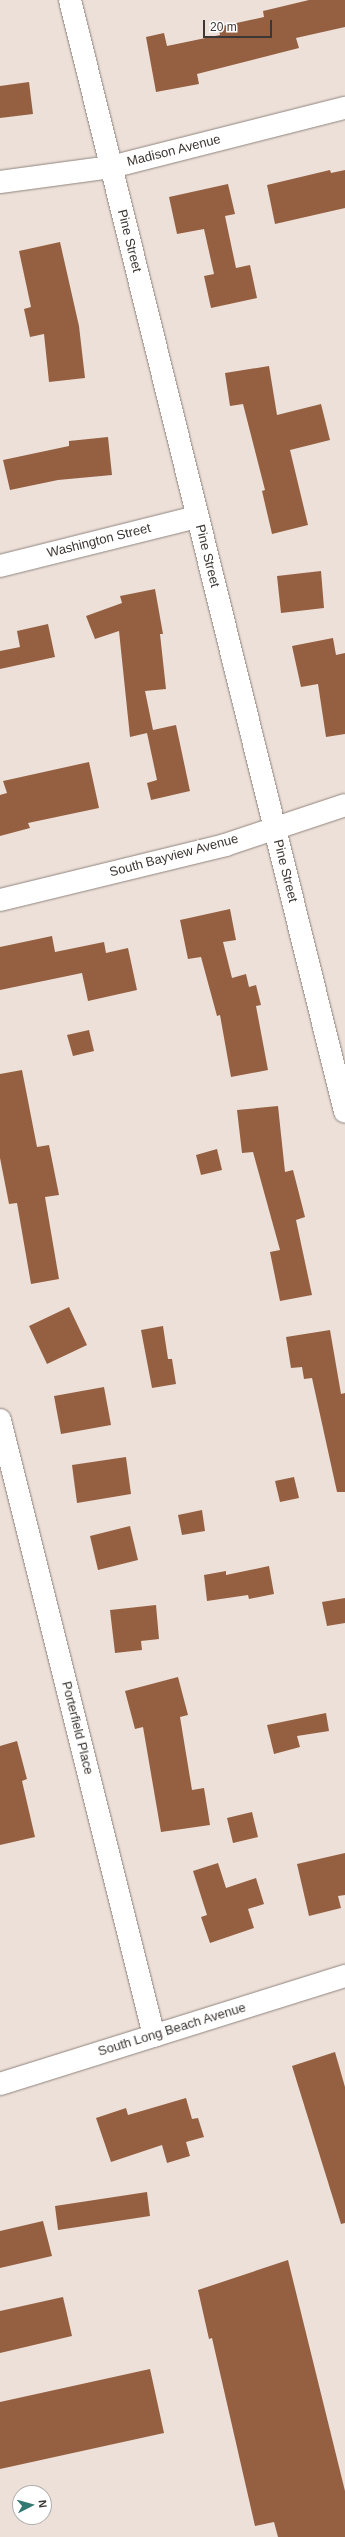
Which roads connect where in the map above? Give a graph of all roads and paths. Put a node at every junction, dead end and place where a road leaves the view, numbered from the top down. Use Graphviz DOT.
graph roads {
  1 [pos="70,0"];
  2 [pos="345,108"];
  3 [pos="111,167"];
  4 [pos="0,182"];
  5 [pos="197,517"];
  6 [pos="0,566"];
  7 [pos="345,805"];
  8 [pos="274,827"];
  9 [pos="0,900"];
  10 [pos="344,1102"];
  11 [pos="0,1420"];
  12 [pos="345,1976"];
  13 [pos="154,2036"];
  14 [pos="0,2084"];
  1 -- 3 [label="street, Pine Street"];
  2 -- 3 [label="street, Madison Avenue"];
  3 -- 4 [label="street, Madison Avenue"];
  3 -- 5 [label="street, Pine Street"];
  5 -- 6 [label="street, Washington Street"];
  5 -- 8 [label="street, Pine Street"];
  7 -- 8 [label="street, South Bayview Avenue"];
  8 -- 9 [label="street, South Bayview Avenue"];
  8 -- 10 [label="street, Pine Street"];
  11 -- 13 [label="street, Porterfield Place"];
  12 -- 13 [label="street, South Long Beach Avenue"];
  13 -- 14 [label="street, South Long Beach Avenue"];
}
